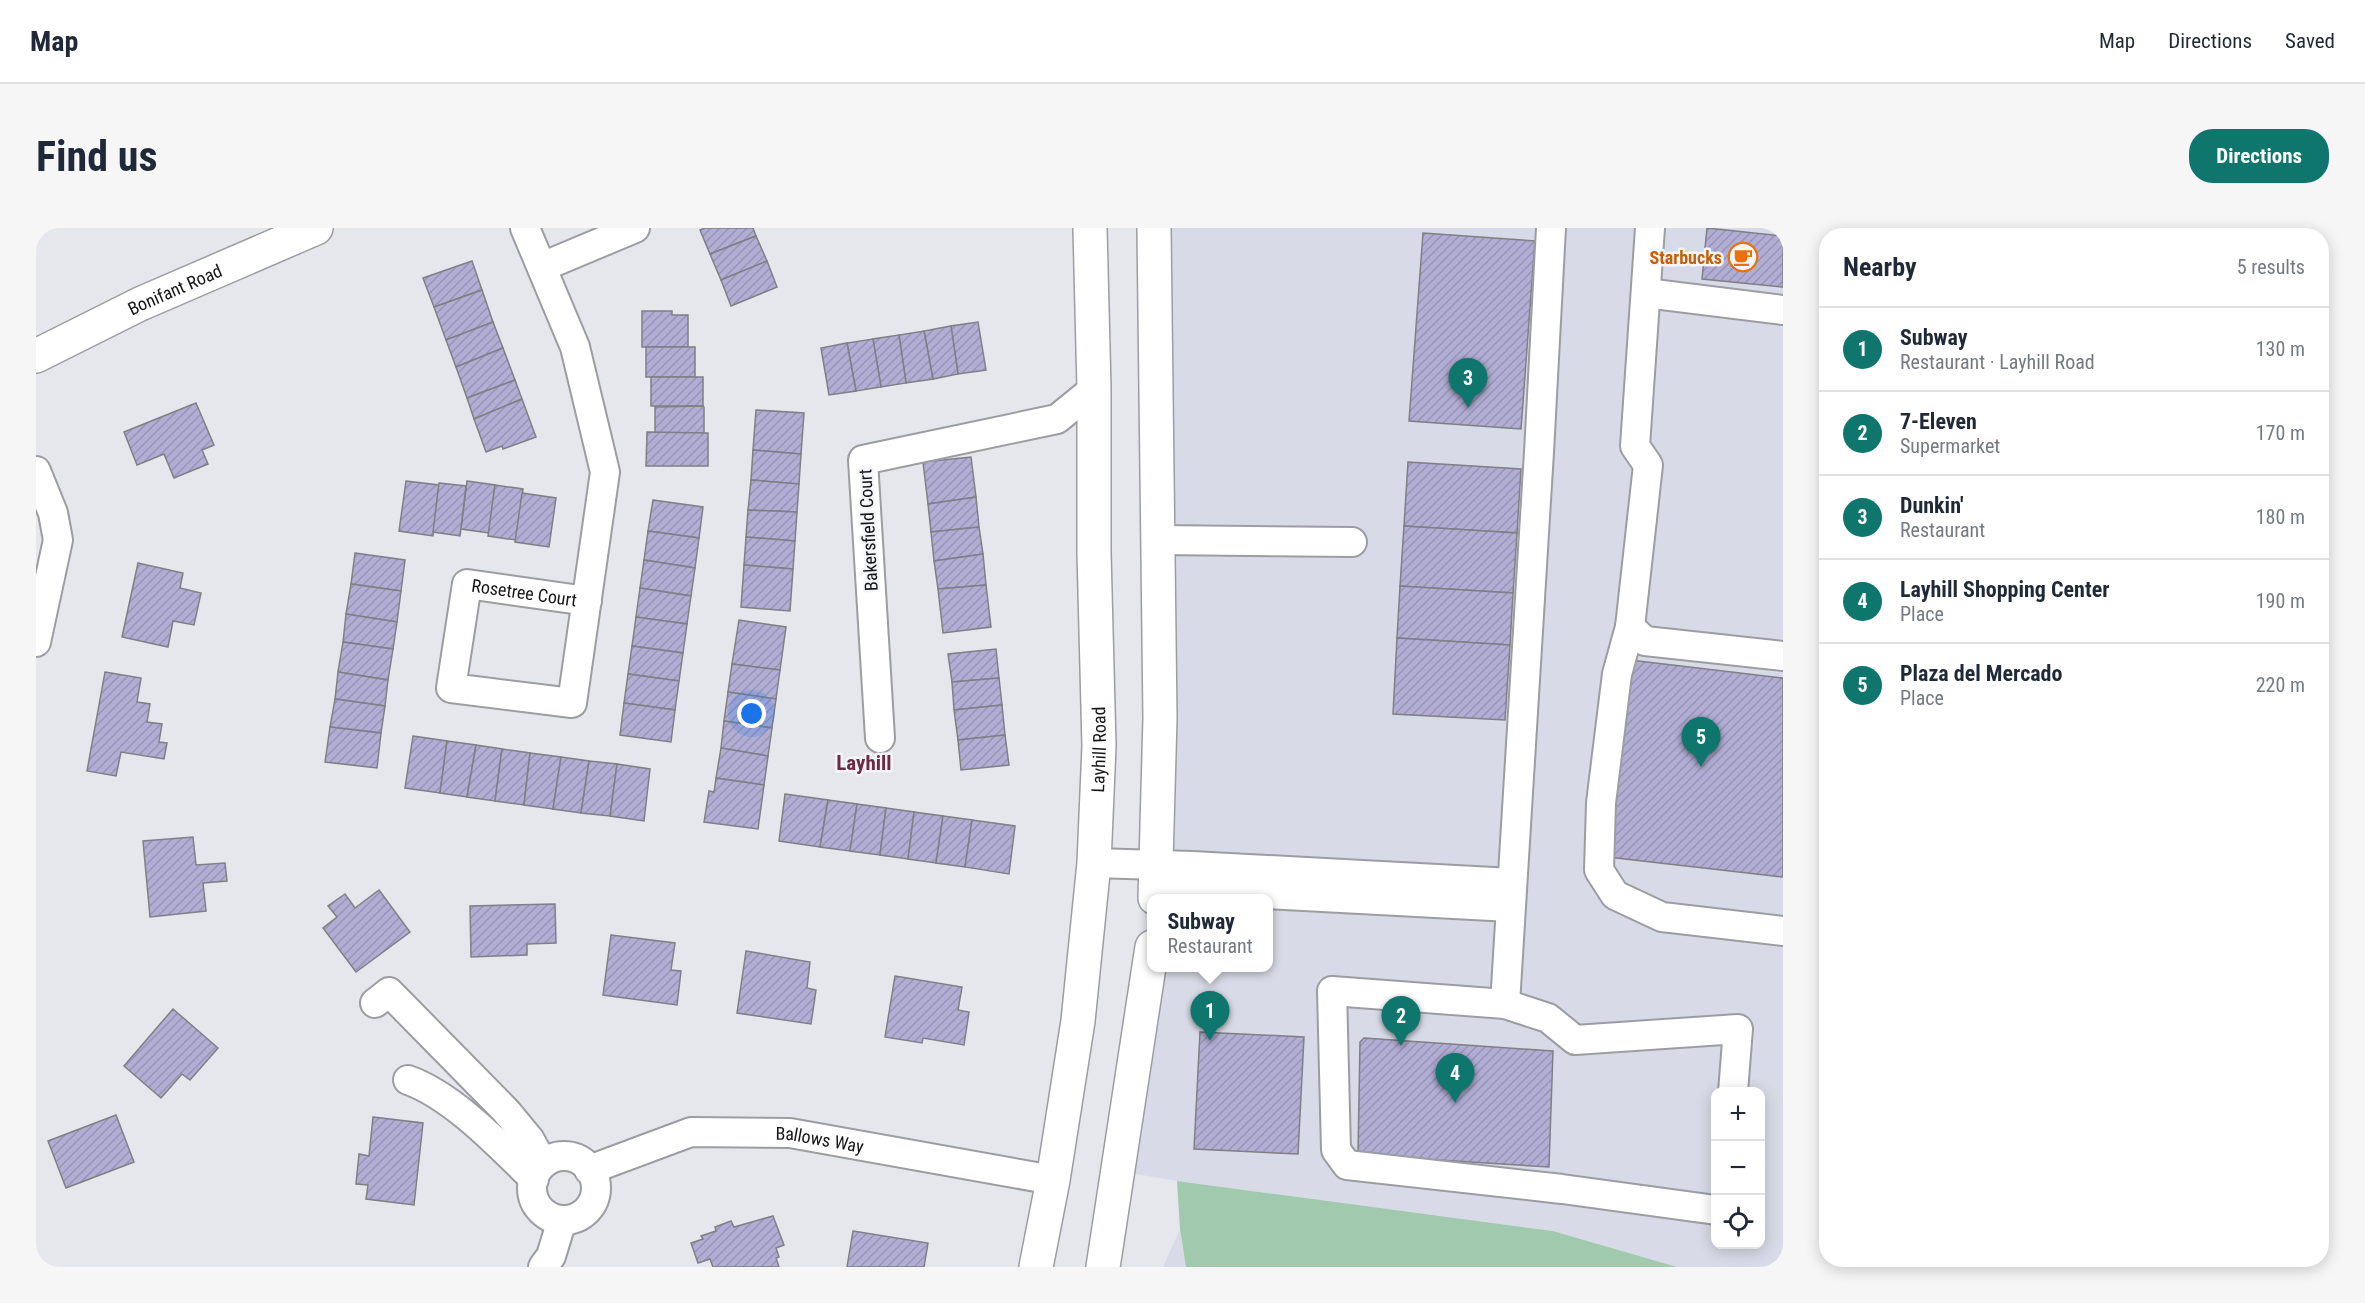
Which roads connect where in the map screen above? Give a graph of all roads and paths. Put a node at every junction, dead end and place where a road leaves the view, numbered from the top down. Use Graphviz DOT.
graph roads {
  1 [pos="525,228"];
  2 [pos="635,228"];
  3 [pos="1090,228"];
  4 [pos="1154,228"];
  5 [pos="1551,228"];
  6 [pos="1650,228"];
  7 [pos="302,231"];
  8 [pos="542,267"];
  9 [pos="1646,292"];
  10 [pos="1783,310"];
  11 [pos="36,356"];
  12 [pos="1094,389"];
  13 [pos="36,471"];
  14 [pos="1158,540"];
  15 [pos="1352,542"];
  16 [pos="587,601"];
  17 [pos="1630,627"];
  18 [pos="36,642"];
  19 [pos="1783,656"];
  20 [pos="880,738"];
  21 [pos="1094,863"];
  22 [pos="1156,883"];
  23 [pos="1511,895"];
  24 [pos="1783,931"];
  25 [pos="1148,972"];
  26 [pos="375,1003"];
  27 [pos="1505,1005"];
  28 [pos="408,1080"];
  29 [pos="1732,1087"];
  30 [pos="589,1170"];
  31 [pos="538,1171"];
  32 [pos="1053,1180"];
  33 [pos="1711,1209"];
  34 [pos="562,1220"];
  35 [pos="543,1267"];
  36 [pos="1036,1267"];
  37 [pos="1103,1267"];
  1 -- 8 [label="street, Rosetree Court"];
  2 -- 8 [label="street"];
  3 -- 12 [label="main road, Layhill Road"];
  4 -- 14 [label="main road"];
  5 -- 23 [label="street"];
  6 -- 9 [label="street"];
  7 -- 11 [label="main road, Bonifant Road"];
  8 -- 16 [label="street, Rosetree Court"];
  9 -- 10 [label="street"];
  9 -- 17 [label="street"];
  12 -- 20 [label="street, Bakersfield Court"];
  12 -- 21 [label="main road, Layhill Road"];
  13 -- 18 [label="street"];
  14 -- 15 [label="street"];
  14 -- 22 [label="main road"];
  16 -- 16 [label="street, Rosetree Court"];
  17 -- 19 [label="street"];
  17 -- 24 [label="street"];
  21 -- 22 [label="street"];
  21 -- 32 [label="main road, Layhill Road"];
  22 -- 23 [label="street"];
  23 -- 27 [label="street"];
  25 -- 37 [label="main road"];
  26 -- 31 [label="street"];
  27 -- 29 [label="street"];
  27 -- 33 [label="street"];
  28 -- 31 [label="street"];
  30 -- 31 [label="street"];
  30 -- 32 [label="street, Ballows Way"];
  30 -- 34 [label="street"];
  31 -- 34 [label="street"];
  32 -- 36 [label="main road, Layhill Road"];
  34 -- 35 [label="street"];
}
